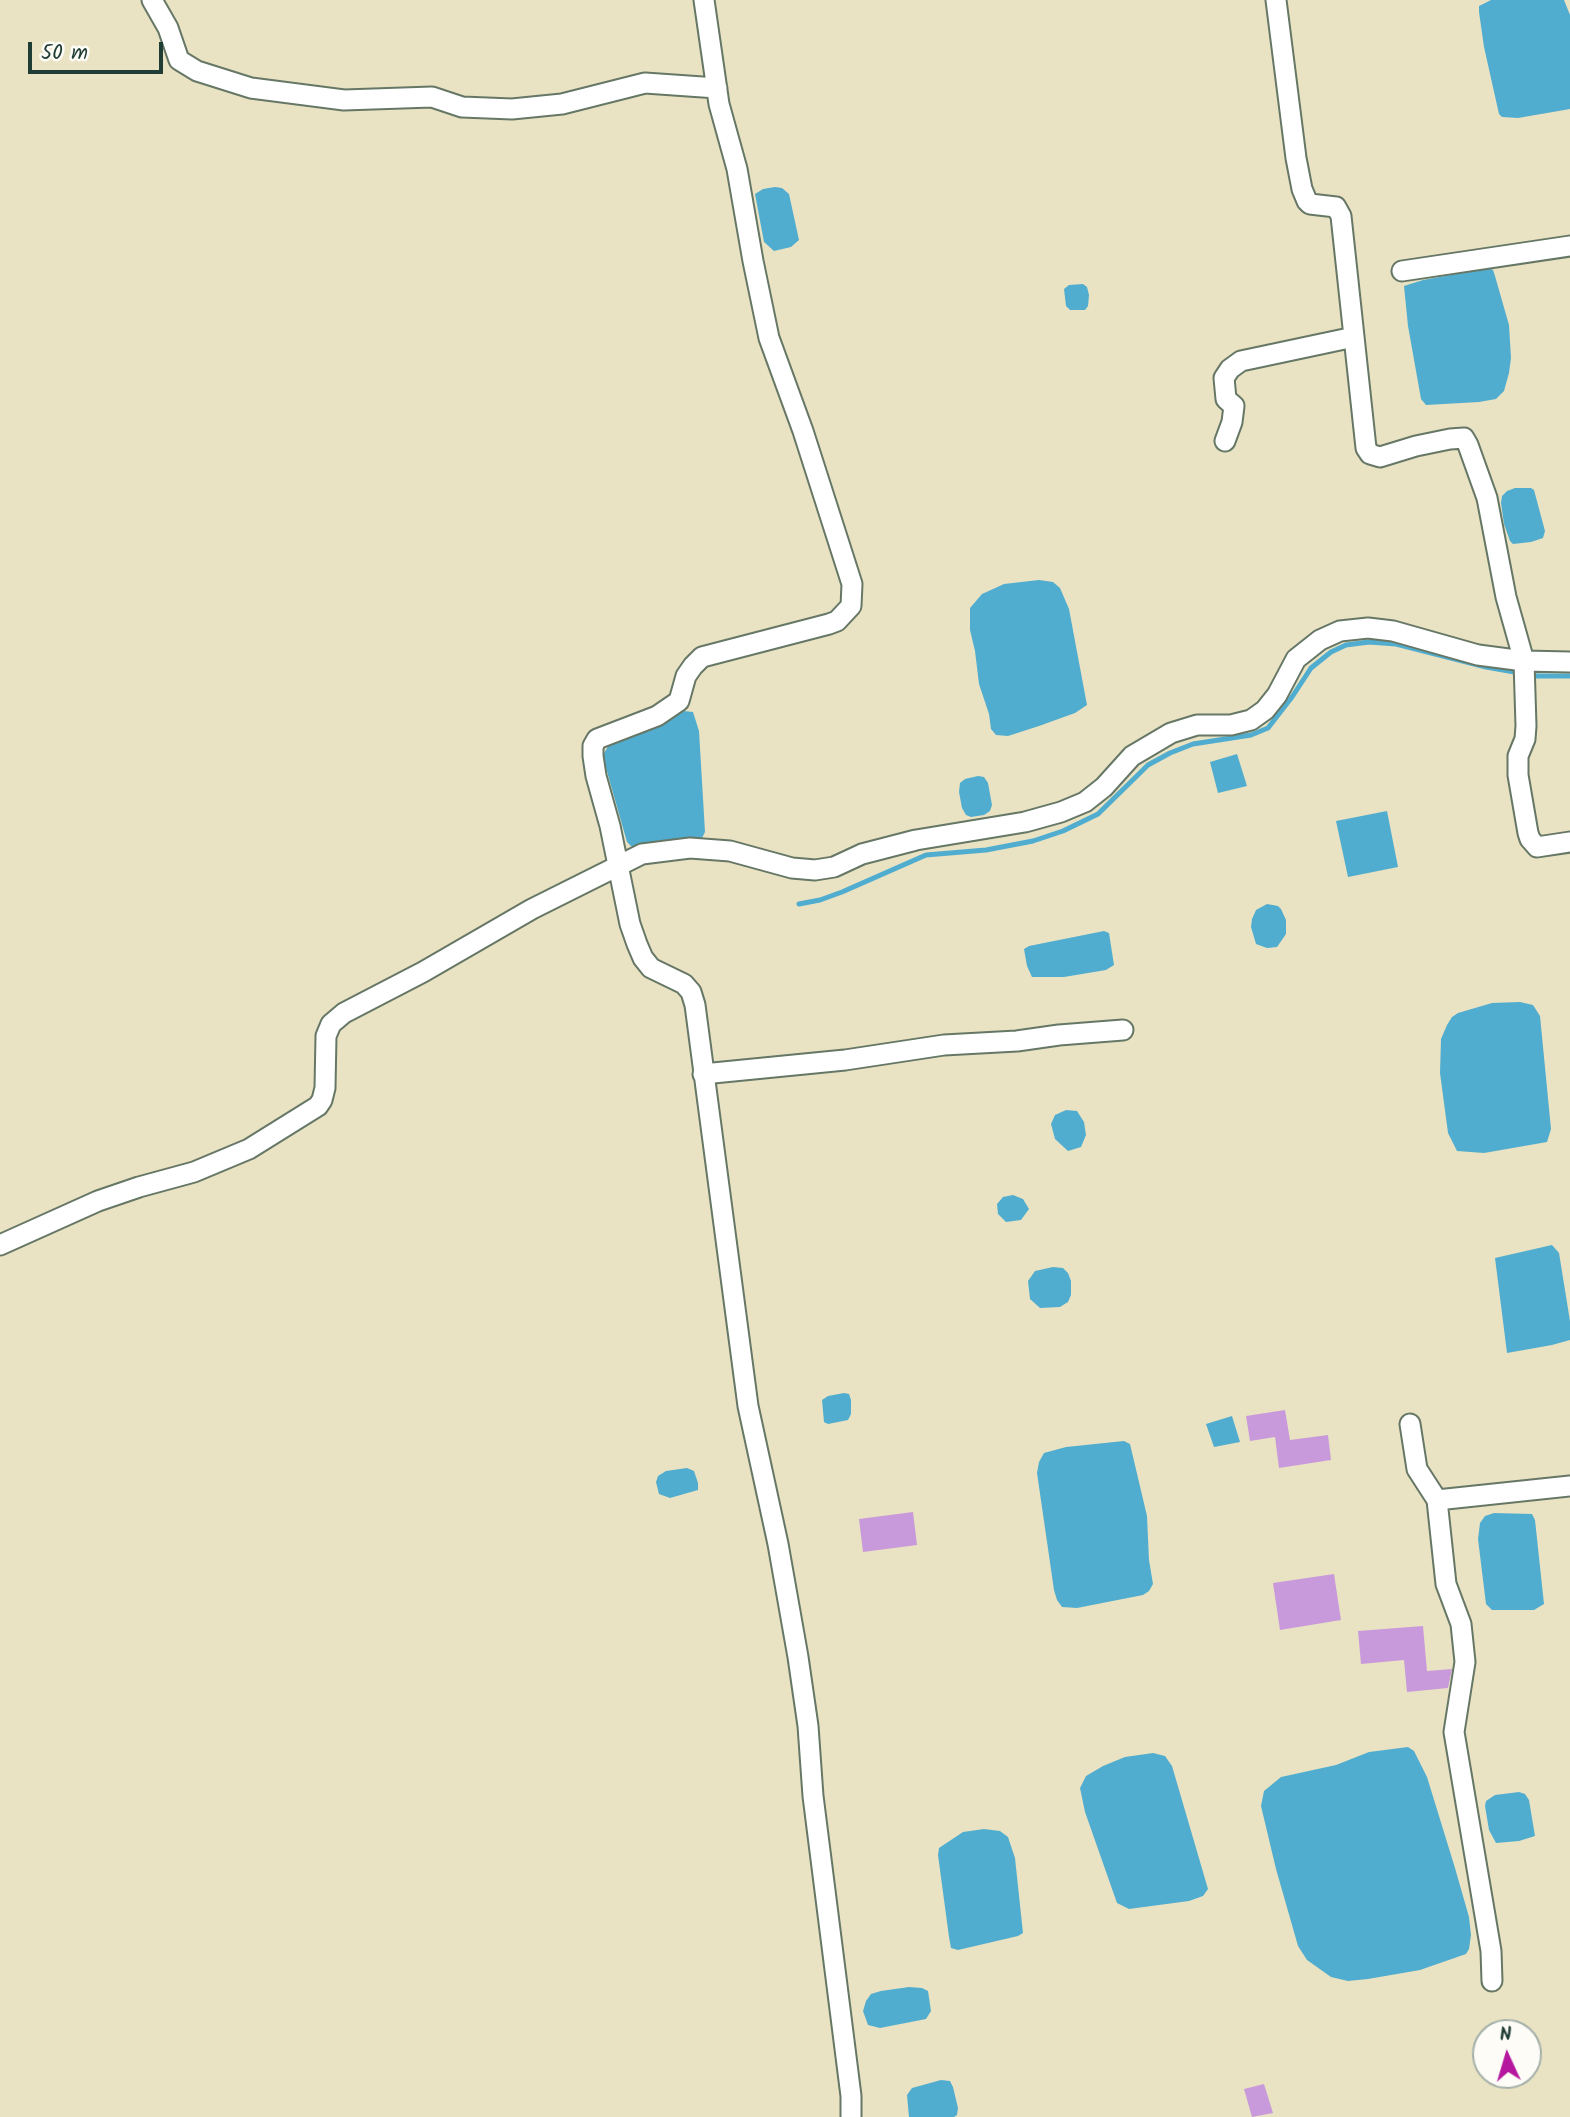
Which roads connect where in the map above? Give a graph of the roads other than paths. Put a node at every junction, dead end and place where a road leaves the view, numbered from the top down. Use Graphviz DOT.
graph roads {
  1 [pos="152,0"];
  2 [pos="704,0"];
  3 [pos="1276,0"];
  4 [pos="717,88"];
  5 [pos="1570,246"];
  6 [pos="1402,271"];
  7 [pos="1354,337"];
  8 [pos="1226,440"];
  9 [pos="1524,661"];
  10 [pos="1570,662"];
  11 [pos="1570,842"];
  12 [pos="618,864"];
  13 [pos="1124,1030"];
  14 [pos="703,1074"];
  15 [pos="0,1245"];
  16 [pos="1410,1424"];
  17 [pos="1570,1486"];
  18 [pos="1437,1500"];
  19 [pos="1492,1981"];
  20 [pos="851,2117"];
  1 -- 4 [label="street"];
  2 -- 4 [label="street"];
  3 -- 7 [label="street"];
  4 -- 12 [label="street"];
  5 -- 6 [label="street"];
  7 -- 8 [label="street"];
  7 -- 9 [label="street"];
  9 -- 10 [label="street"];
  9 -- 11 [label="street"];
  9 -- 12 [label="street"];
  12 -- 14 [label="street"];
  12 -- 15 [label="street"];
  13 -- 14 [label="street"];
  14 -- 20 [label="street"];
  16 -- 18 [label="street"];
  17 -- 18 [label="street"];
  18 -- 19 [label="street"];
}
